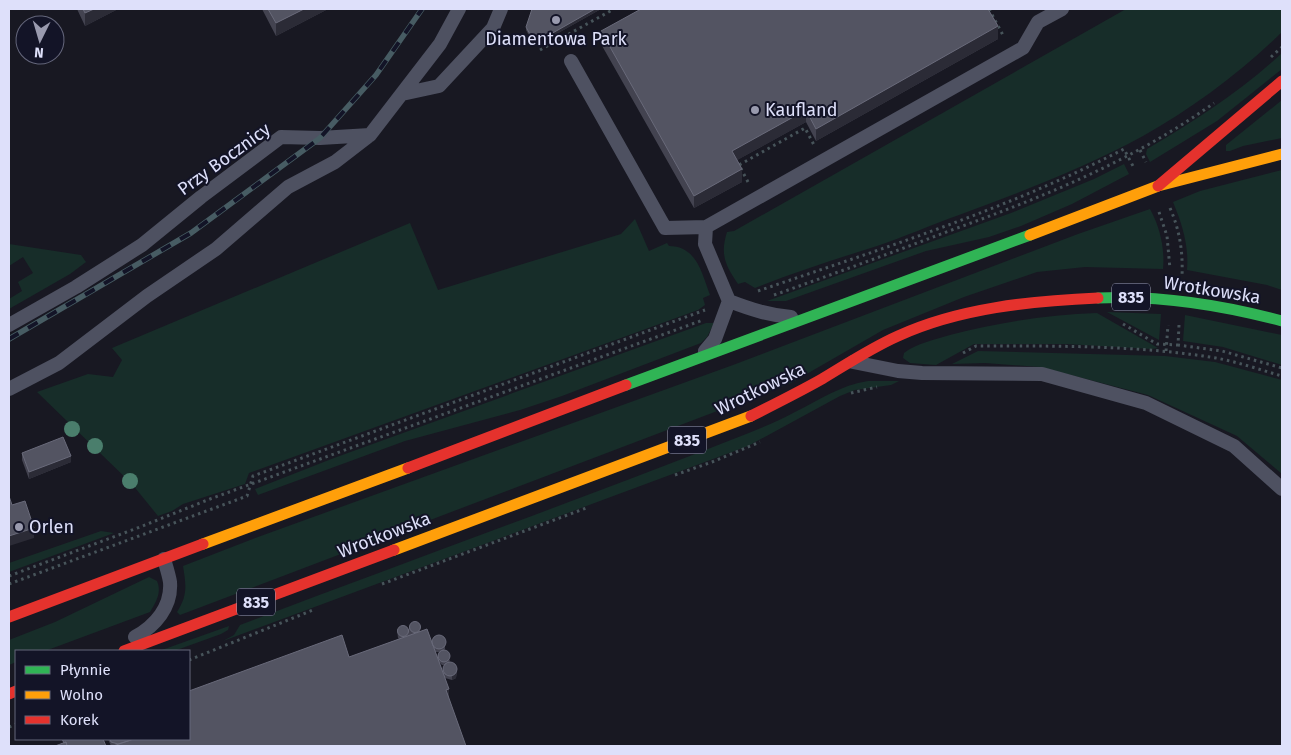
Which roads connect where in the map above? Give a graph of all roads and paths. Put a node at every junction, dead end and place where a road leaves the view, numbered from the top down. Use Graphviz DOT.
graph roads {
  1 [pos="459,9"];
  2 [pos="501,9"];
  3 [pos="614,9"];
  4 [pos="989,9"];
  5 [pos="1062,9"];
  6 [pos="1006,40"];
  7 [pos="1282,47"];
  8 [pos="540,50"];
  9 [pos="1268,59"];
  10 [pos="571,61"];
  11 [pos="1282,81"];
  12 [pos="402,94"];
  13 [pos="1219,99"];
  14 [pos="370,135"];
  15 [pos="816,148"];
  16 [pos="1140,150"];
  17 [pos="1282,154"];
  18 [pos="1128,156"];
  19 [pos="1147,164"];
  20 [pos="1136,170"];
  21 [pos="749,184"];
  22 [pos="1158,186"];
  23 [pos="1168,204"];
  24 [pos="1157,207"];
  25 [pos="706,227"];
  26 [pos="1170,269"];
  27 [pos="1182,271"];
  28 [pos="742,306"];
  29 [pos="727,307"];
  30 [pos="814,316"];
  31 [pos="1180,316"];
  32 [pos="1282,321"];
  33 [pos="9,325"];
  34 [pos="1168,325"];
  35 [pos="1166,351"];
  36 [pos="960,355"];
  37 [pos="700,358"];
  38 [pos="850,362"];
  39 [pos="1282,368"];
  40 [pos="1282,376"];
  41 [pos="884,387"];
  42 [pos="9,388"];
  43 [pos="849,394"];
  44 [pos="768,438"];
  45 [pos="672,476"];
  46 [pos="250,486"];
  47 [pos="1282,489"];
  48 [pos="593,505"];
  49 [pos="164,559"];
  50 [pos="9,576"];
  51 [pos="9,584"];
  52 [pos="374,587"];
  53 [pos="318,608"];
  54 [pos="9,617"];
  55 [pos="116,650"];
  56 [pos="127,650"];
  57 [pos="190,660"];
  1 -- 12 [label="lane"];
  2 -- 12 [label="lane"];
  3 -- 8 [label="path"];
  4 -- 6 [label="path"];
  5 -- 25 [label="lane"];
  7 -- 9 [label="path"];
  10 -- 25 [label="lane"];
  11 -- 22 [label="main road"];
  12 -- 14 [label="lane"];
  13 -- 16 [label="path"];
  14 -- 33 [label="lane, Przy Bocznicy"];
  14 -- 42 [label="lane"];
  15 -- 21 [label="path"];
  16 -- 18 [label="path"];
  16 -- 19 [label="path"];
  17 -- 22 [label="main road"];
  18 -- 20 [label="path"];
  18 -- 28 [label="path"];
  18 -- 29 [label="path"];
  22 -- 30 [label="main road"];
  23 -- 27 [label="path"];
  24 -- 26 [label="path"];
  25 -- 29 [label="lane"];
  28 -- 29 [label="lane"];
  28 -- 30 [label="lane"];
  29 -- 37 [label="lane"];
  29 -- 46 [label="path"];
  29 -- 46 [label="path"];
  30 -- 37 [label="main road"];
  31 -- 39 [label="path"];
  32 -- 38 [label="main road, Wrotkowska / 835"];
  34 -- 35 [label="path"];
  35 -- 36 [label="path"];
  35 -- 40 [label="path"];
  37 -- 49 [label="main road"];
  38 -- 47 [label="lane"];
  38 -- 56 [label="main road, Wrotkowska / 835"];
  41 -- 43 [label="path"];
  44 -- 45 [label="path"];
  46 -- 50 [label="path"];
  46 -- 51 [label="path"];
  48 -- 52 [label="path"];
  49 -- 54 [label="main road"];
  49 -- 55 [label="lane"];
  53 -- 57 [label="path"];
}
